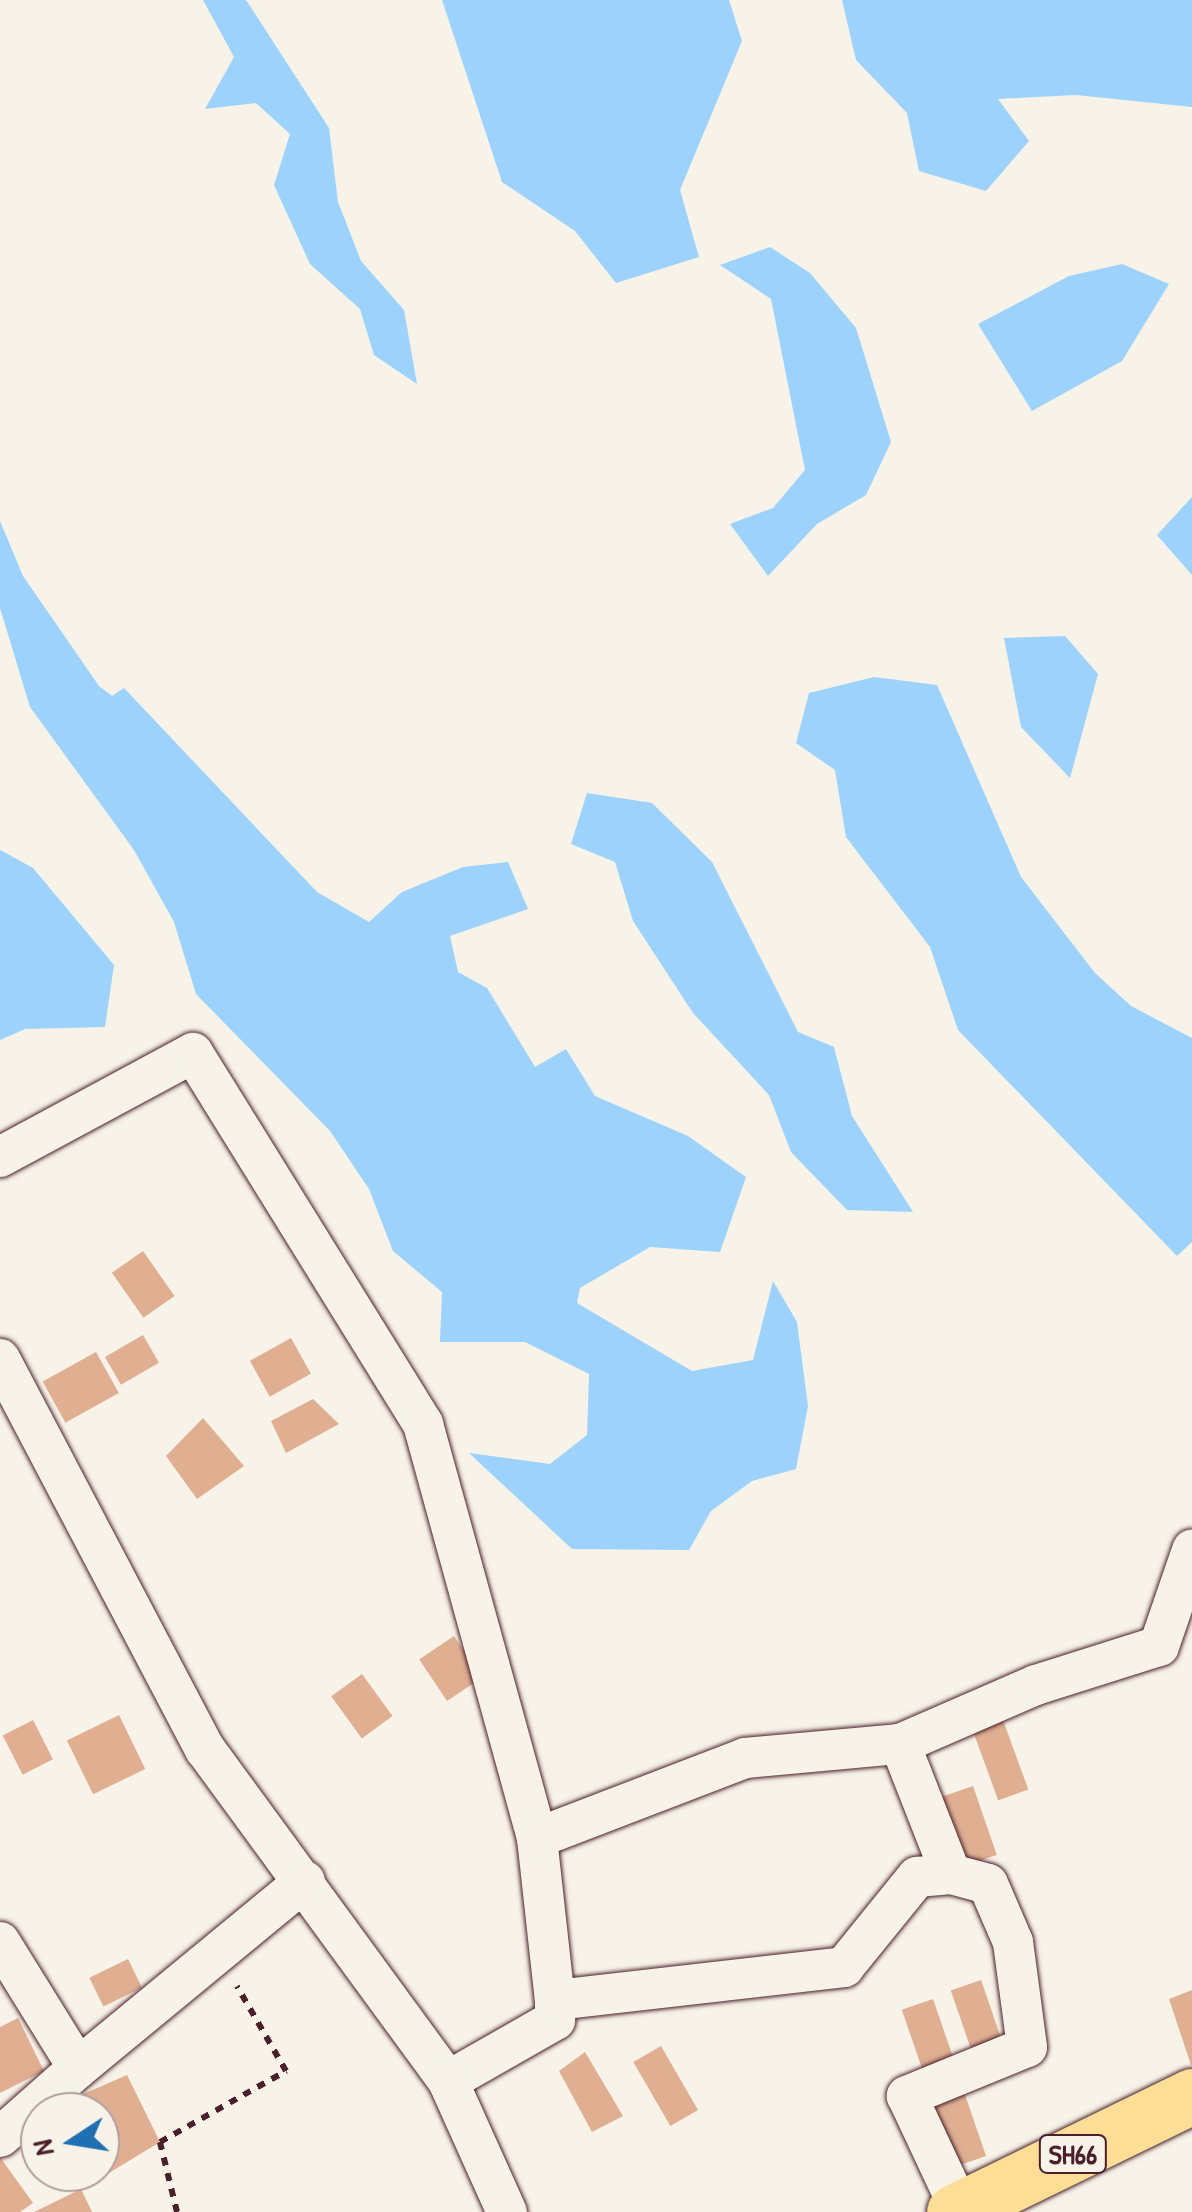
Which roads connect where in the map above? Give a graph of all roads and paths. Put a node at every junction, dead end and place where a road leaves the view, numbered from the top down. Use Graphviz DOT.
graph roads {
  1 [pos="0,1157"];
  2 [pos="0,1359"];
  3 [pos="1192,1550"];
  4 [pos="900,1744"];
  5 [pos="537,1838"];
  6 [pos="951,1874"];
  7 [pos="305,1882"];
  8 [pos="0,1942"];
  9 [pos="218,1952"];
  10 [pos="556,2000"];
  11 [pos="78,2068"];
  12 [pos="448,2081"];
  13 [pos="1192,2096"];
  14 [pos="0,2136"];
  15 [pos="957,2210"];
  16 [pos="176,2212"];
  17 [pos="507,2212"];
  1 -- 5 [label="street"];
  2 -- 7 [label="street"];
  3 -- 4 [label="street"];
  4 -- 5 [label="street"];
  4 -- 6 [label="street"];
  5 -- 10 [label="street"];
  6 -- 10 [label="street"];
  6 -- 15 [label="street"];
  7 -- 9 [label="street"];
  7 -- 12 [label="street"];
  8 -- 11 [label="street"];
  9 -- 11 [label="street"];
  9 -- 16 [label="path"];
  10 -- 12 [label="street"];
  11 -- 14 [label="street"];
  12 -- 17 [label="street"];
  13 -- 15 [label="main road, SH66"];
}
